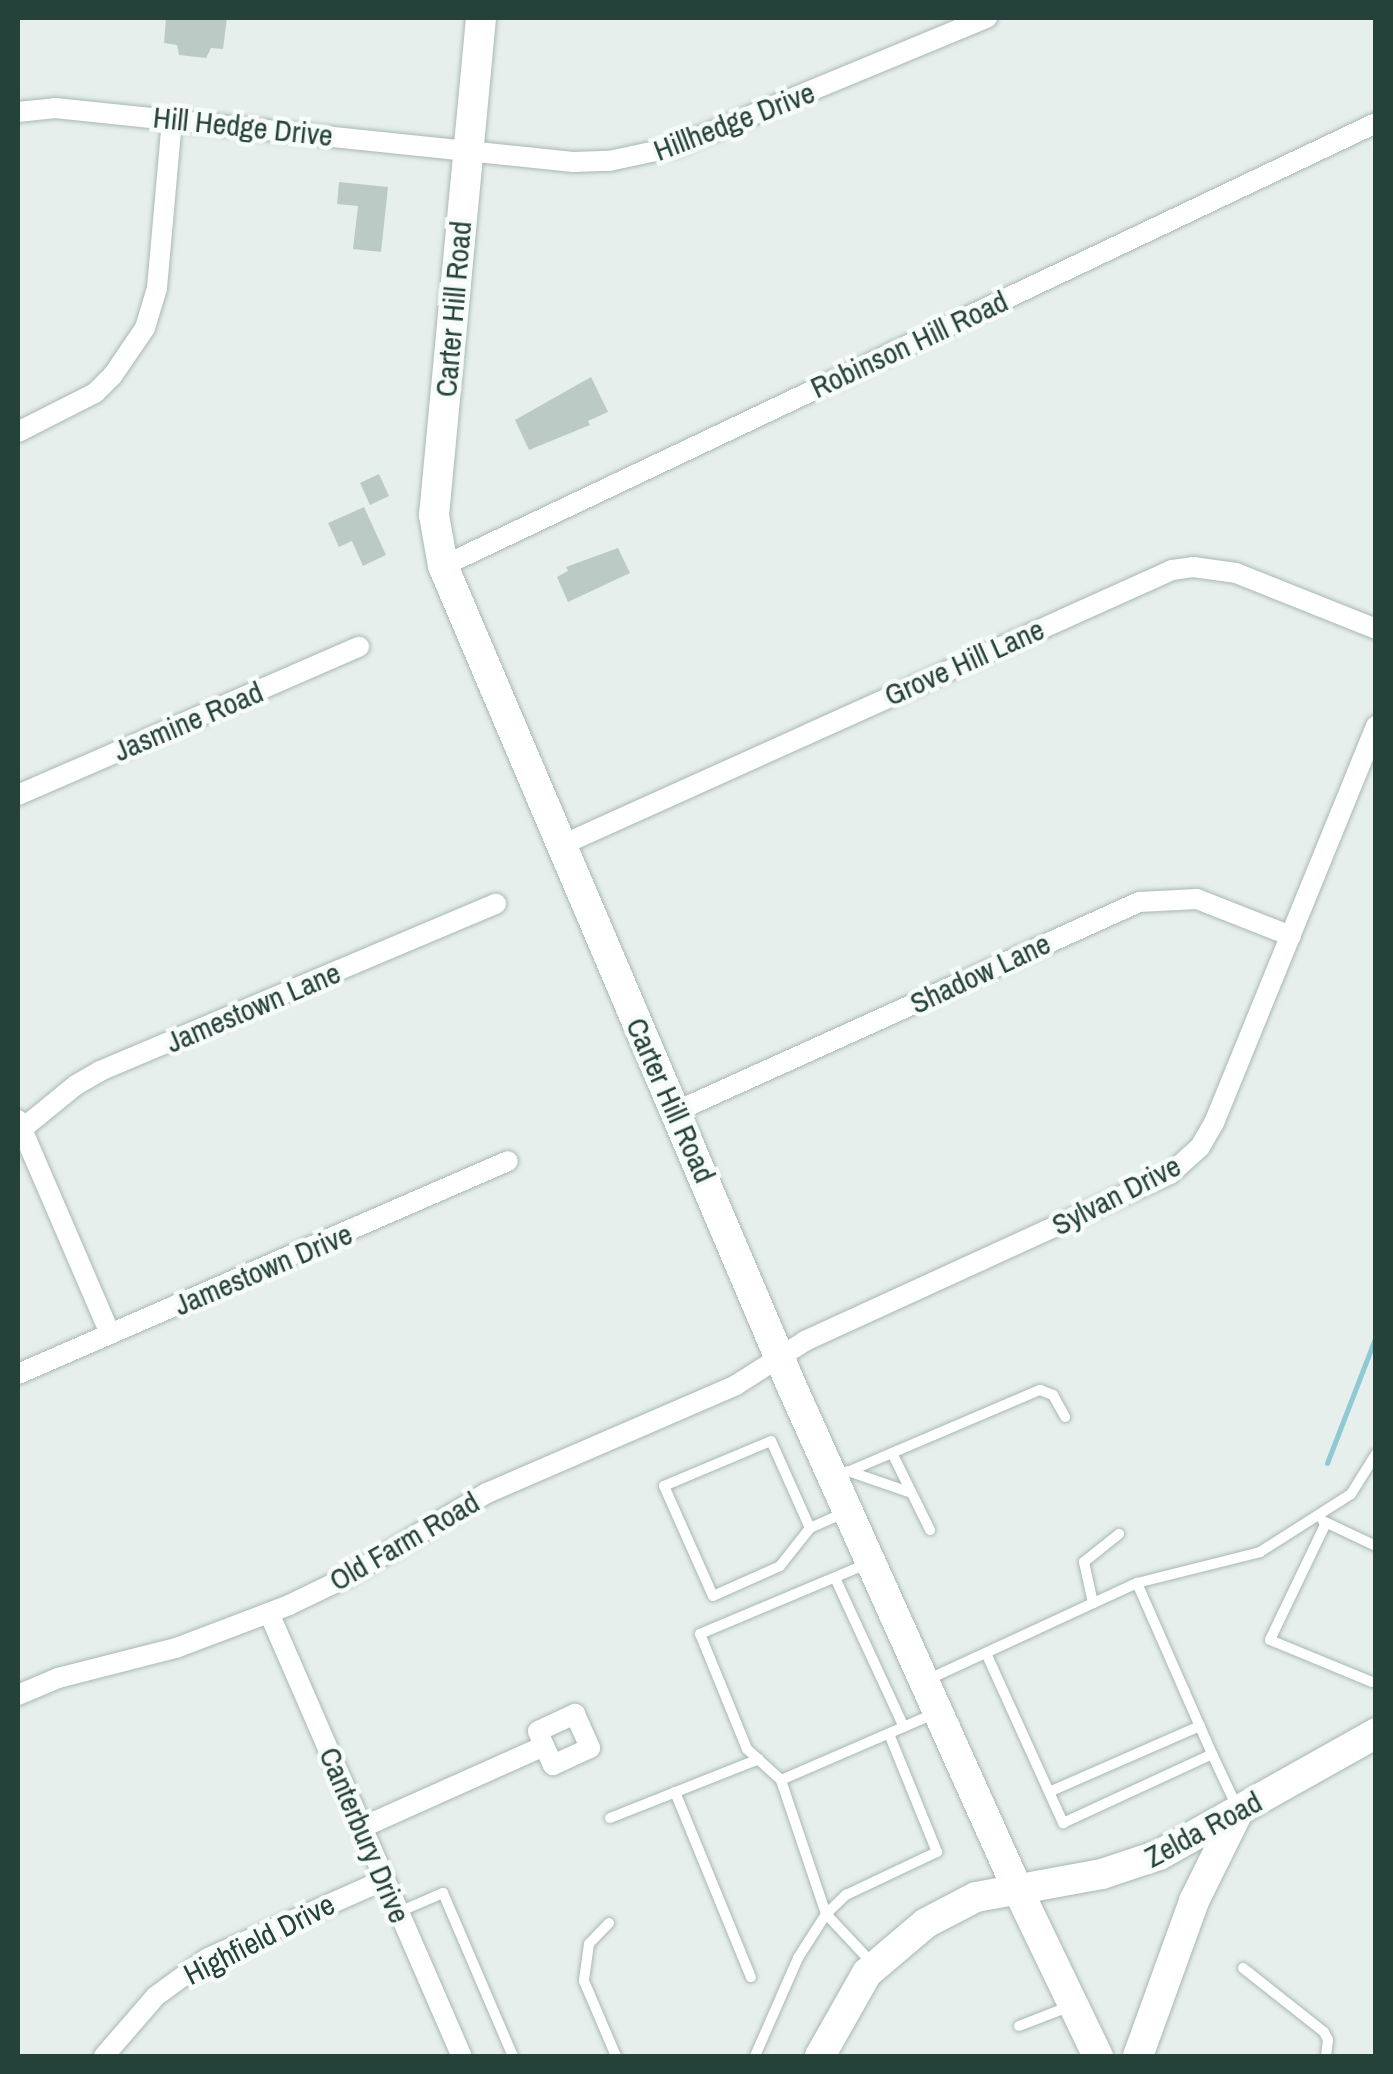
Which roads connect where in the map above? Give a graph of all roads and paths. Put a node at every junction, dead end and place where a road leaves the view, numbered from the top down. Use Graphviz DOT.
graph roads {
  1 [pos="482,18"];
  2 [pos="987,18"];
  3 [pos="18,112"];
  4 [pos="172,120"];
  5 [pos="1376,123"];
  6 [pos="468,149"];
  7 [pos="18,432"];
  8 [pos="443,566"];
  9 [pos="1376,628"];
  10 [pos="359,648"];
  11 [pos="1376,726"];
  12 [pos="18,794"];
  13 [pos="562,844"];
  14 [pos="496,904"];
  15 [pos="1291,936"];
  16 [pos="676,1112"];
  17 [pos="20,1124"];
  18 [pos="508,1162"];
  19 [pos="110,1334"];
  20 [pos="781,1360"];
  21 [pos="18,1374"];
  22 [pos="1065,1418"];
  23 [pos="892,1452"];
  24 [pos="1376,1454"];
  25 [pos="1373,1467"];
  26 [pos="840,1475"];
  27 [pos="909,1492"];
  28 [pos="847,1512"];
  29 [pos="1322,1520"];
  30 [pos="810,1528"];
  31 [pos="930,1530"];
  32 [pos="1119,1534"];
  33 [pos="1376,1546"];
  34 [pos="870,1563"];
  35 [pos="835,1578"];
  36 [pos="1137,1583"];
  37 [pos="1094,1604"];
  38 [pos="270,1614"];
  39 [pos="986,1653"];
  40 [pos="1374,1681"];
  41 [pos="924,1682"];
  42 [pos="18,1695"];
  43 [pos="937,1713"];
  44 [pos="1200,1726"];
  45 [pos="904,1727"];
  46 [pos="1376,1732"];
  47 [pos="889,1734"];
  48 [pos="544,1746"];
  49 [pos="1212,1754"];
  50 [pos="759,1759"];
  51 [pos="782,1780"];
  52 [pos="675,1792"];
  53 [pos="1048,1792"];
  54 [pos="1239,1810"];
  55 [pos="610,1818"];
  56 [pos="363,1827"];
  57 [pos="384,1880"];
  58 [pos="1016,1888"];
  59 [pos="398,1912"];
  60 [pos="826,1914"];
  61 [pos="609,1923"];
  62 [pos="874,1966"];
  63 [pos="1243,1968"];
  64 [pos="751,1977"];
  65 [pos="1073,2004"];
  66 [pos="1019,2026"];
  67 [pos="104,2056"];
  68 [pos="462,2056"];
  69 [pos="513,2056"];
  70 [pos="616,2056"];
  71 [pos="755,2056"];
  72 [pos="820,2056"];
  73 [pos="1098,2056"];
  74 [pos="1138,2056"];
  75 [pos="1326,2056"];
  1 -- 6 [label="main road, Carter Hill Road"];
  2 -- 6 [label="street, Hillhedge Drive"];
  3 -- 4 [label="street, Hill Hedge Drive"];
  4 -- 6 [label="street, Hill Hedge Drive"];
  4 -- 7 [label="street"];
  5 -- 8 [label="street, Robinson Hill Road"];
  6 -- 8 [label="main road, Carter Hill Road"];
  8 -- 13 [label="main road, Carter Hill Road"];
  9 -- 13 [label="street, Grove Hill Lane"];
  10 -- 12 [label="street, Jasmine Road"];
  11 -- 15 [label="street, Sylvan Drive"];
  13 -- 16 [label="main road, Carter Hill Road"];
  14 -- 17 [label="street, Jamestown Lane"];
  15 -- 16 [label="street, Shadow Lane"];
  15 -- 20 [label="street, Sylvan Drive"];
  16 -- 20 [label="main road, Carter Hill Road"];
  17 -- 19 [label="street"];
  18 -- 19 [label="street, Jamestown Drive"];
  19 -- 21 [label="street, Jamestown Drive"];
  20 -- 26 [label="main road, Carter Hill Road"];
  20 -- 38 [label="street, Old Farm Road"];
  22 -- 23 [label="lane"];
  23 -- 26 [label="lane"];
  23 -- 27 [label="lane"];
  24 -- 25 [label="lane"];
  25 -- 29 [label="lane"];
  26 -- 27 [label="lane"];
  26 -- 28 [label="main road, Carter Hill Road"];
  27 -- 31 [label="lane"];
  28 -- 30 [label="lane"];
  28 -- 34 [label="main road, Carter Hill Road"];
  29 -- 33 [label="lane"];
  29 -- 36 [label="lane"];
  29 -- 40 [label="lane"];
  30 -- 30 [label="lane"];
  32 -- 37 [label="lane"];
  34 -- 35 [label="lane"];
  34 -- 41 [label="main road, Carter Hill Road"];
  35 -- 45 [label="lane"];
  35 -- 50 [label="lane"];
  36 -- 37 [label="lane"];
  36 -- 44 [label="lane"];
  37 -- 39 [label="lane"];
  38 -- 42 [label="street, Old Farm Road"];
  38 -- 56 [label="street, Canterbury Drive"];
  39 -- 41 [label="lane"];
  39 -- 53 [label="lane"];
  41 -- 43 [label="main road, Carter Hill Road"];
  43 -- 45 [label="lane"];
  43 -- 58 [label="main road, Carter Hill Road"];
  44 -- 49 [label="lane"];
  44 -- 53 [label="lane"];
  45 -- 47 [label="lane"];
  46 -- 54 [label="main road, Zelda Road"];
  47 -- 51 [label="lane"];
  47 -- 60 [label="lane"];
  48 -- 56 [label="street"];
  49 -- 53 [label="lane"];
  49 -- 54 [label="lane"];
  50 -- 51 [label="lane"];
  50 -- 52 [label="lane"];
  51 -- 60 [label="lane"];
  52 -- 55 [label="lane"];
  52 -- 64 [label="lane"];
  54 -- 58 [label="main road, Zelda Road"];
  54 -- 74 [label="main road"];
  56 -- 57 [label="street, Canterbury Drive"];
  57 -- 59 [label="street, Canterbury Drive"];
  57 -- 67 [label="street, Highfield Drive"];
  58 -- 62 [label="main road"];
  58 -- 65 [label="main road, Carter Hill Road"];
  59 -- 68 [label="street, Canterbury Drive"];
  59 -- 69 [label="lane"];
  60 -- 62 [label="lane"];
  60 -- 71 [label="lane"];
  61 -- 70 [label="lane"];
  62 -- 72 [label="main road"];
  63 -- 75 [label="lane"];
  65 -- 66 [label="lane"];
  65 -- 73 [label="main road, Carter Hill Road"];
}
